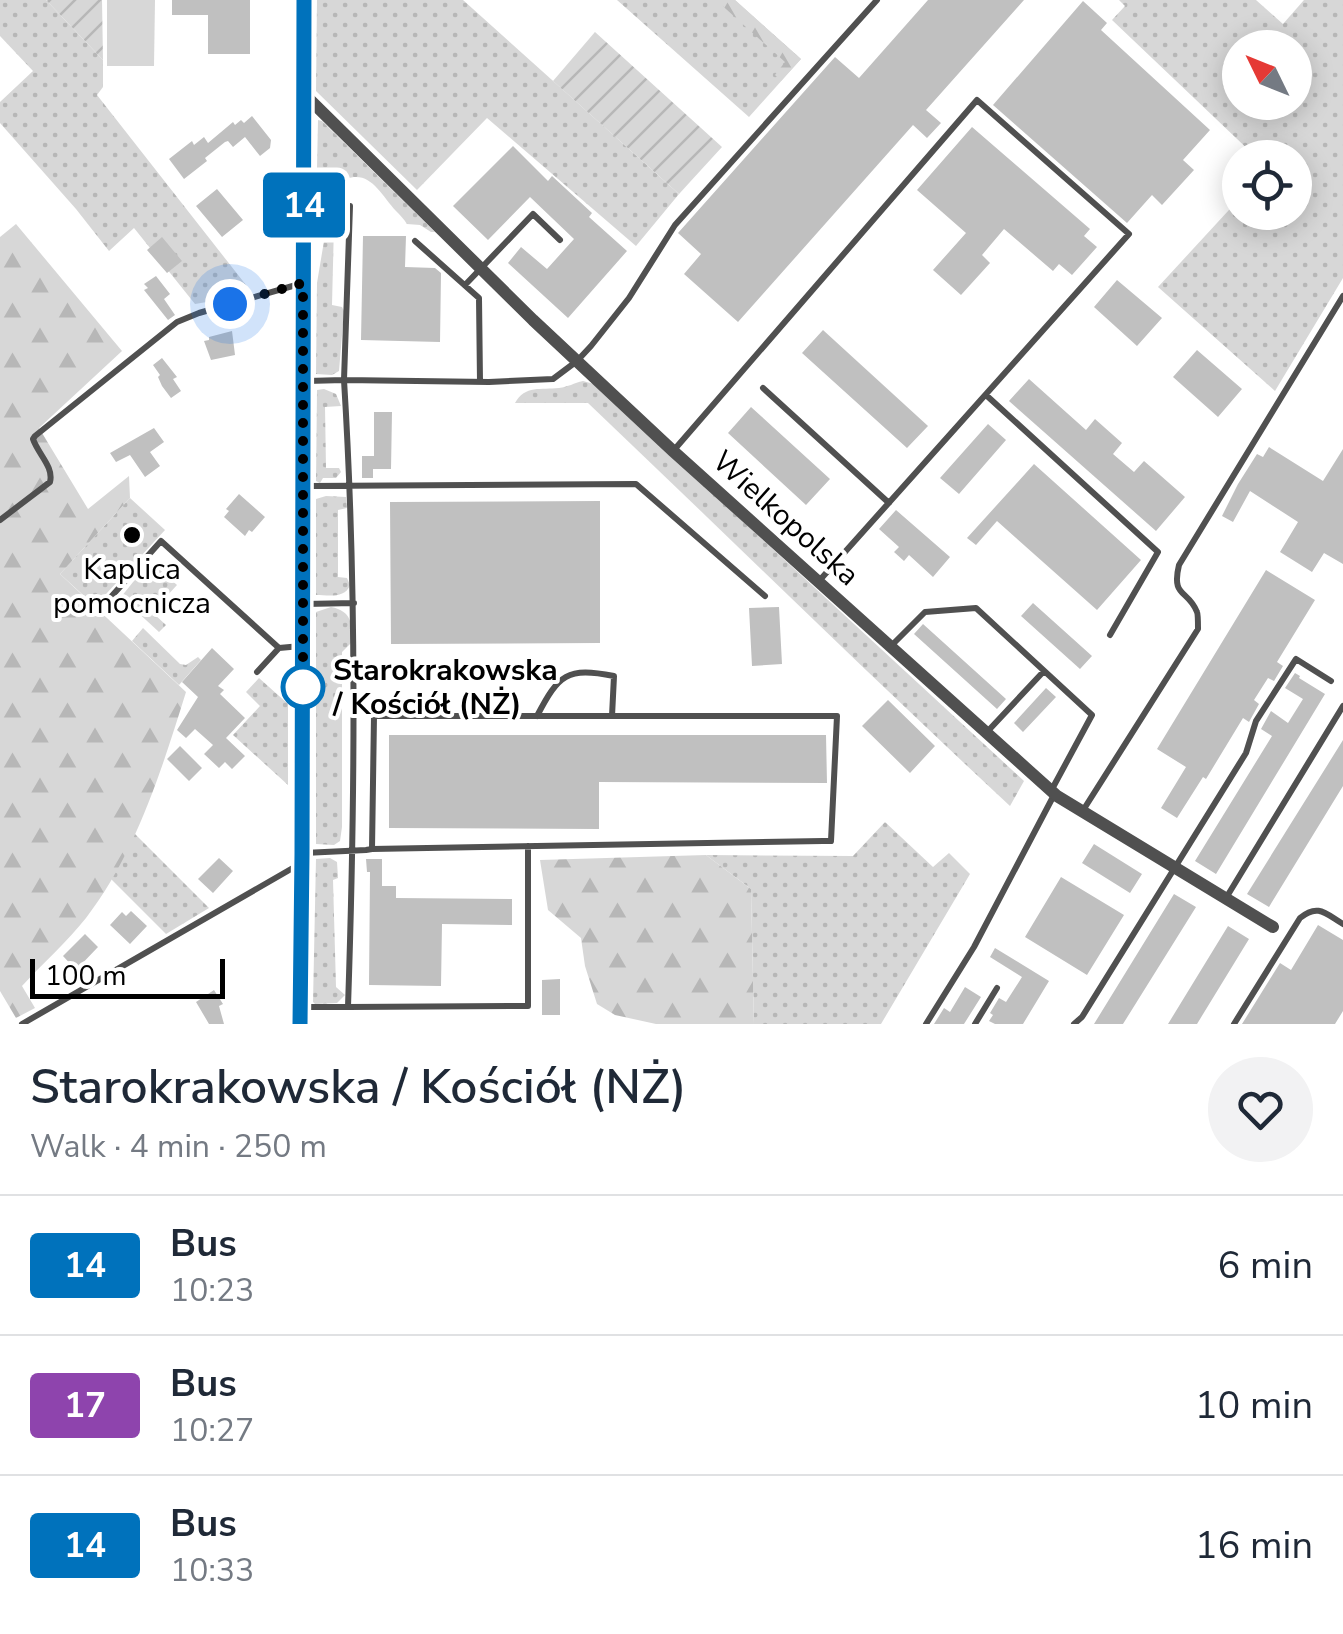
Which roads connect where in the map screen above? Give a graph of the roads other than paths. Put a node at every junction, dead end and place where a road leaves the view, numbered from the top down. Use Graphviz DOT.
graph roads {
  1 [pos="304,0"];
  2 [pos="877,0"];
  3 [pos="305,96"];
  4 [pos="350,206"];
  5 [pos="560,240"];
  6 [pos="415,241"];
  7 [pos="481,268"];
  8 [pos="303,283"];
  9 [pos="466,285"];
  10 [pos="1343,296"];
  11 [pos="577,360"];
  12 [pos="344,380"];
  13 [pos="302,381"];
  14 [pos="480,382"];
  15 [pos="763,388"];
  16 [pos="986,395"];
  17 [pos="673,451"];
  18 [pos="350,485"];
  19 [pos="302,486"];
  20 [pos="888,503"];
  21 [pos="0,520"];
  22 [pos="819,581"];
  23 [pos="765,596"];
  24 [pos="110,598"];
  25 [pos="354,603"];
  26 [pos="302,604"];
  27 [pos="1110,635"];
  28 [pos="303,646"];
  29 [pos="891,646"];
  30 [pos="279,648"];
  31 [pos="1044,670"];
  32 [pos="257,672"];
  33 [pos="1331,681"];
  34 [pos="1343,706"];
  35 [pos="537,716"];
  36 [pos="612,716"];
  37 [pos="987,732"];
  38 [pos="1053,793"];
  39 [pos="1082,812"];
  40 [pos="528,846"];
  41 [pos="372,850"];
  42 [pos="353,851"];
  43 [pos="302,858"];
  44 [pos="1172,868"];
  45 [pos="1225,899"];
  46 [pos="1343,924"];
  47 [pos="1273,928"];
  48 [pos="997,988"];
  49 [pos="348,1007"];
  50 [pos="300,1016"];
  51 [pos="22,1024"];
  52 [pos="926,1024"];
  53 [pos="975,1024"];
  54 [pos="1074,1024"];
  55 [pos="1234,1024"];
  1 -- 3 [label="street"];
  2 -- 11 [label="lane"];
  3 -- 7 [label="street, Wielkopolska"];
  3 -- 8 [label="street"];
  4 -- 12 [label="lane"];
  5 -- 7 [label="lane"];
  6 -- 9 [label="lane"];
  7 -- 9 [label="lane"];
  7 -- 11 [label="street, Wielkopolska"];
  8 -- 13 [label="street"];
  8 -- 21 [label="lane"];
  9 -- 14 [label="lane"];
  10 -- 39 [label="lane"];
  11 -- 14 [label="lane"];
  11 -- 17 [label="street, Wielkopolska"];
  12 -- 13 [label="lane"];
  12 -- 14 [label="lane"];
  12 -- 18 [label="lane"];
  13 -- 19 [label="street"];
  15 -- 20 [label="lane"];
  16 -- 17 [label="lane"];
  16 -- 20 [label="lane"];
  16 -- 27 [label="lane"];
  17 -- 22 [label="street, Wielkopolska"];
  18 -- 19 [label="lane"];
  18 -- 23 [label="lane"];
  18 -- 25 [label="lane"];
  19 -- 26 [label="street"];
  20 -- 22 [label="lane"];
  22 -- 29 [label="street, Wielkopolska"];
  24 -- 30 [label="lane"];
  25 -- 26 [label="lane"];
  25 -- 42 [label="lane"];
  26 -- 28 [label="street"];
  28 -- 30 [label="lane"];
  28 -- 43 [label="street"];
  29 -- 31 [label="lane"];
  29 -- 37 [label="street, Wielkopolska"];
  30 -- 32 [label="lane"];
  31 -- 37 [label="lane"];
  31 -- 38 [label="lane"];
  33 -- 44 [label="lane"];
  34 -- 45 [label="lane"];
  35 -- 36 [label="lane"];
  35 -- 36 [label="lane"];
  35 -- 41 [label="lane"];
  36 -- 40 [label="lane"];
  37 -- 38 [label="street, Wielkopolska"];
  38 -- 39 [label="street, Wielkopolska"];
  38 -- 52 [label="lane"];
  39 -- 44 [label="street, Wielkopolska"];
  40 -- 41 [label="lane"];
  40 -- 49 [label="lane"];
  41 -- 42 [label="lane"];
  42 -- 43 [label="lane"];
  42 -- 49 [label="lane"];
  43 -- 50 [label="street"];
  43 -- 51 [label="lane"];
  44 -- 45 [label="street, Wielkopolska"];
  44 -- 54 [label="lane"];
  45 -- 47 [label="street, Wielkopolska"];
  46 -- 55 [label="lane"];
  48 -- 53 [label="lane"];
  49 -- 50 [label="lane"];
}
